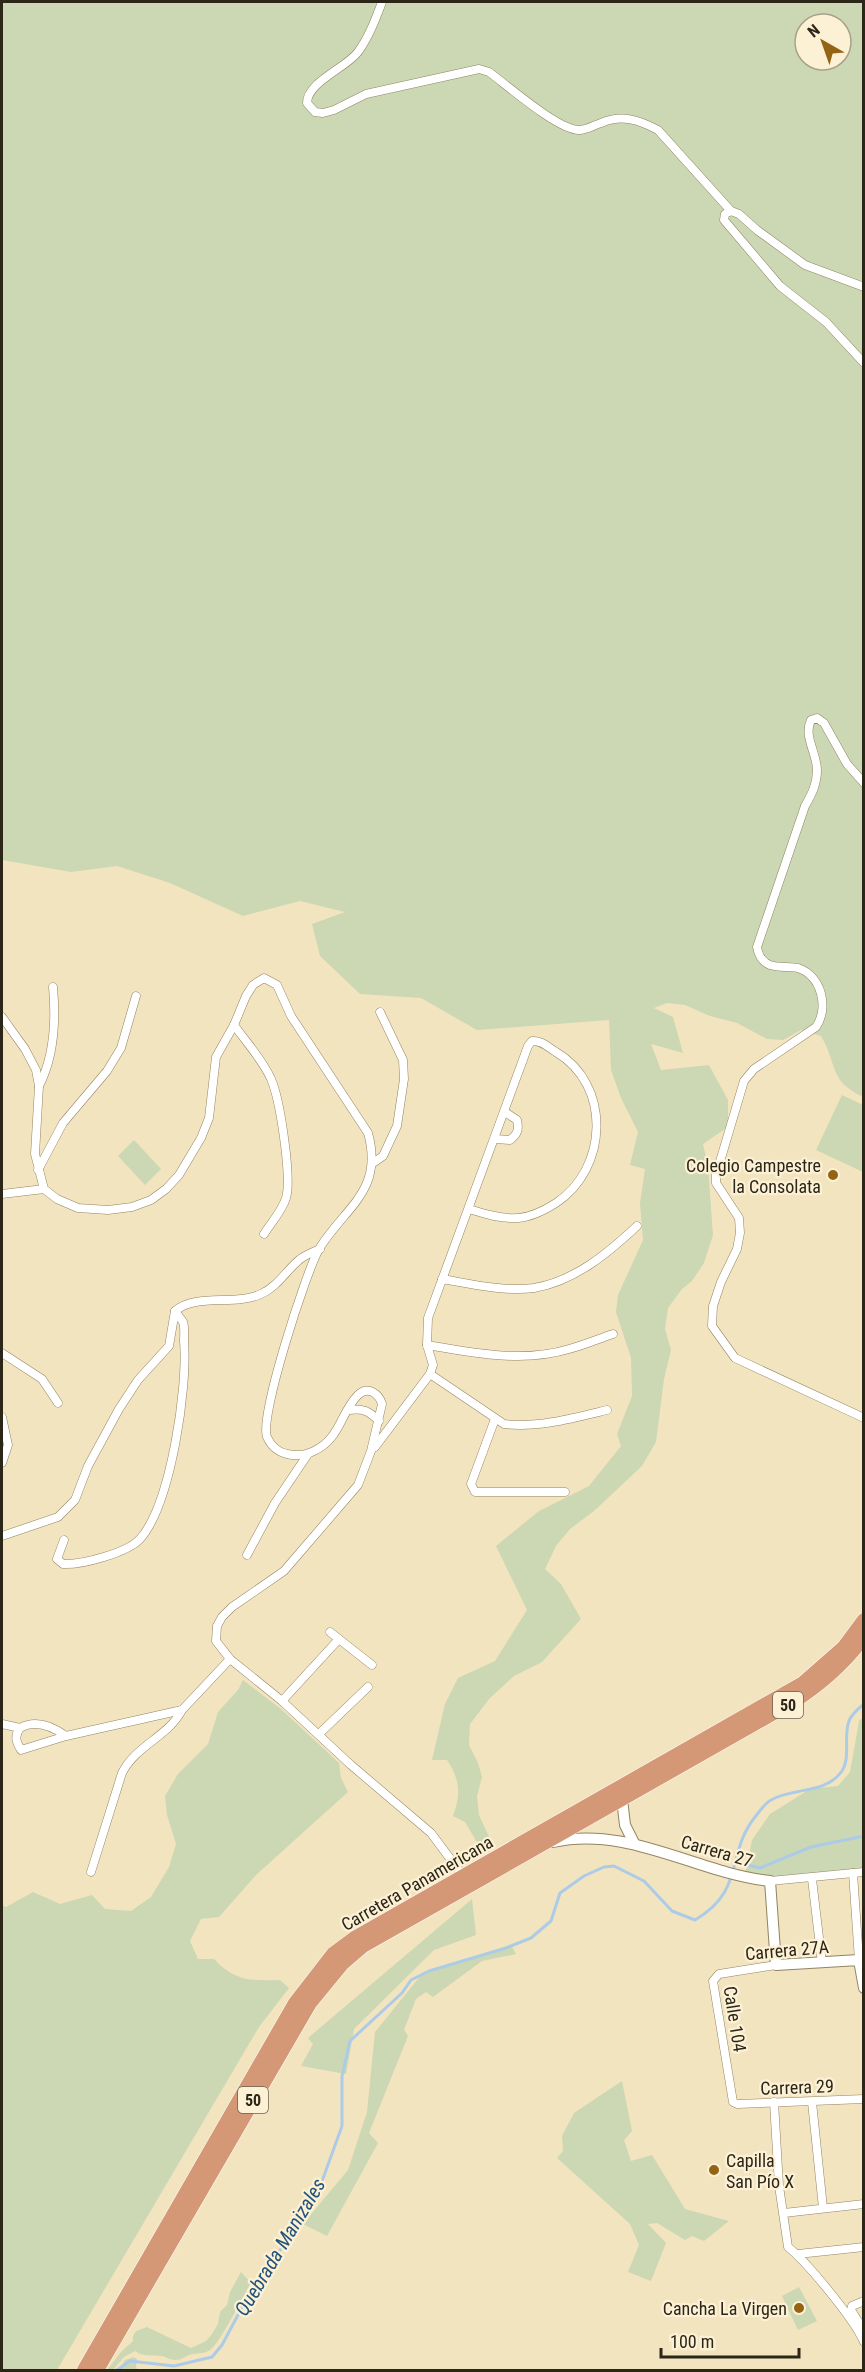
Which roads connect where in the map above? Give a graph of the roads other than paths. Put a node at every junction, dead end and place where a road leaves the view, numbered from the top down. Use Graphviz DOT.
graph roads {
  1 [pos="382,2"];
  2 [pos="731,211"];
  3 [pos="864,287"];
  4 [pos="864,363"];
  5 [pos="864,783"];
  6 [pos="53,987"];
  7 [pos="136,996"];
  8 [pos="380,1012"];
  9 [pos="2,1017"];
  10 [pos="234,1025"];
  11 [pos="39,1086"];
  12 [pos="505,1112"];
  13 [pos="495,1139"];
  14 [pos="373,1163"];
  15 [pos="38,1170"];
  16 [pos="44,1189"];
  17 [pos="2,1194"];
  18 [pos="469,1209"];
  19 [pos="637,1226"];
  20 [pos="264,1234"];
  21 [pos="320,1249"];
  22 [pos="442,1279"];
  23 [pos="175,1311"];
  24 [pos="613,1334"];
  25 [pos="427,1345"];
  26 [pos="2,1353"];
  27 [pos="430,1374"];
  28 [pos="58,1403"];
  29 [pos="349,1410"];
  30 [pos="607,1410"];
  31 [pos="2,1417"];
  32 [pos="864,1418"];
  33 [pos="495,1419"];
  34 [pos="379,1421"];
  35 [pos="371,1451"];
  36 [pos="308,1454"];
  37 [pos="2,1462"];
  38 [pos="565,1492"];
  39 [pos="2,1536"];
  40 [pos="64,1540"];
  41 [pos="247,1555"];
  42 [pos="864,1620"];
  43 [pos="330,1632"];
  44 [pos="864,1637"];
  45 [pos="339,1639"];
  46 [pos="230,1659"];
  47 [pos="372,1665"];
  48 [pos="368,1687"];
  49 [pos="282,1701"];
  50 [pos="182,1710"];
  51 [pos="2,1724"];
  52 [pos="20,1728"];
  53 [pos="319,1734"];
  54 [pos="66,1736"];
  55 [pos="622,1799"];
  56 [pos="546,1843"];
  57 [pos="634,1843"];
  58 [pos="91,1872"];
  59 [pos="864,1872"];
  60 [pos="853,1873"];
  61 [pos="463,1876"];
  62 [pos="812,1879"];
  63 [pos="770,1881"];
  64 [pos="862,1960"];
  65 [pos="822,1963"];
  66 [pos="776,1965"];
  67 [pos="715,1977"];
  68 [pos="864,1988"];
  69 [pos="864,2099"];
  70 [pos="733,2102"];
  71 [pos="812,2102"];
  72 [pos="774,2103"];
  73 [pos="864,2204"];
  74 [pos="823,2208"];
  75 [pos="784,2213"];
  76 [pos="864,2247"];
  77 [pos="798,2254"];
  78 [pos="864,2301"];
  79 [pos="862,2330"];
  80 [pos="864,2342"];
  81 [pos="84,2370"];
  82 [pos="97,2370"];
  1 -- 2 [label="street"];
  2 -- 3 [label="street"];
  2 -- 4 [label="street"];
  5 -- 32 [label="street"];
  6 -- 11 [label="street"];
  7 -- 15 [label="street"];
  8 -- 14 [label="street"];
  9 -- 11 [label="street"];
  10 -- 14 [label="street"];
  10 -- 16 [label="street"];
  10 -- 20 [label="street"];
  11 -- 15 [label="street"];
  12 -- 13 [label="street"];
  12 -- 13 [label="street"];
  12 -- 18 [label="street"];
  13 -- 18 [label="street"];
  14 -- 21 [label="street"];
  15 -- 16 [label="street"];
  16 -- 17 [label="street"];
  18 -- 22 [label="street"];
  19 -- 22 [label="street"];
  21 -- 23 [label="street"];
  21 -- 36 [label="street"];
  22 -- 25 [label="street"];
  23 -- 39 [label="street"];
  23 -- 40 [label="street"];
  24 -- 25 [label="street"];
  25 -- 27 [label="street"];
  26 -- 28 [label="street"];
  27 -- 33 [label="street"];
  27 -- 35 [label="street"];
  29 -- 34 [label="street"];
  29 -- 34 [label="street"];
  29 -- 36 [label="street"];
  30 -- 33 [label="street"];
  31 -- 37 [label="street"];
  33 -- 38 [label="street"];
  34 -- 35 [label="street"];
  35 -- 46 [label="street"];
  36 -- 41 [label="street"];
  42 -- 61 [label="highway, Carretera Panamericana / 50"];
  43 -- 45 [label="street"];
  44 -- 55 [label="highway, Carretera Panamericana / 50"];
  45 -- 47 [label="street"];
  45 -- 49 [label="street"];
  46 -- 49 [label="street"];
  46 -- 50 [label="street"];
  48 -- 53 [label="street"];
  49 -- 53 [label="street"];
  50 -- 54 [label="street"];
  50 -- 58 [label="street"];
  51 -- 52 [label="street"];
  52 -- 54 [label="street"];
  52 -- 54 [label="street"];
  53 -- 61 [label="street"];
  55 -- 56 [label="highway, Carretera Panamericana / 50"];
  55 -- 57 [label="street"];
  56 -- 57 [label="street, Carrera 27"];
  56 -- 82 [label="highway, Carretera Panamericana / 50"];
  57 -- 63 [label="street, Carrera 27"];
  59 -- 60 [label="street, Carrera 27"];
  60 -- 62 [label="street, Carrera 27"];
  60 -- 64 [label="street"];
  61 -- 81 [label="highway, Carretera Panamericana / 50"];
  62 -- 63 [label="street, Carrera 27"];
  62 -- 65 [label="street"];
  63 -- 66 [label="street"];
  64 -- 65 [label="street, Carrera 27A"];
  64 -- 68 [label="street"];
  65 -- 66 [label="street, Carrera 27A"];
  66 -- 67 [label="street, Carrera 27A"];
  67 -- 70 [label="street, Calle 104"];
  69 -- 71 [label="street, Carrera 29"];
  70 -- 72 [label="street, Carrera 29"];
  71 -- 72 [label="street, Carrera 29"];
  71 -- 74 [label="street"];
  72 -- 75 [label="street"];
  73 -- 74 [label="street"];
  74 -- 75 [label="street"];
  75 -- 77 [label="street"];
  76 -- 77 [label="street"];
  77 -- 79 [label="street"];
  78 -- 79 [label="street"];
  79 -- 80 [label="street"];
}
